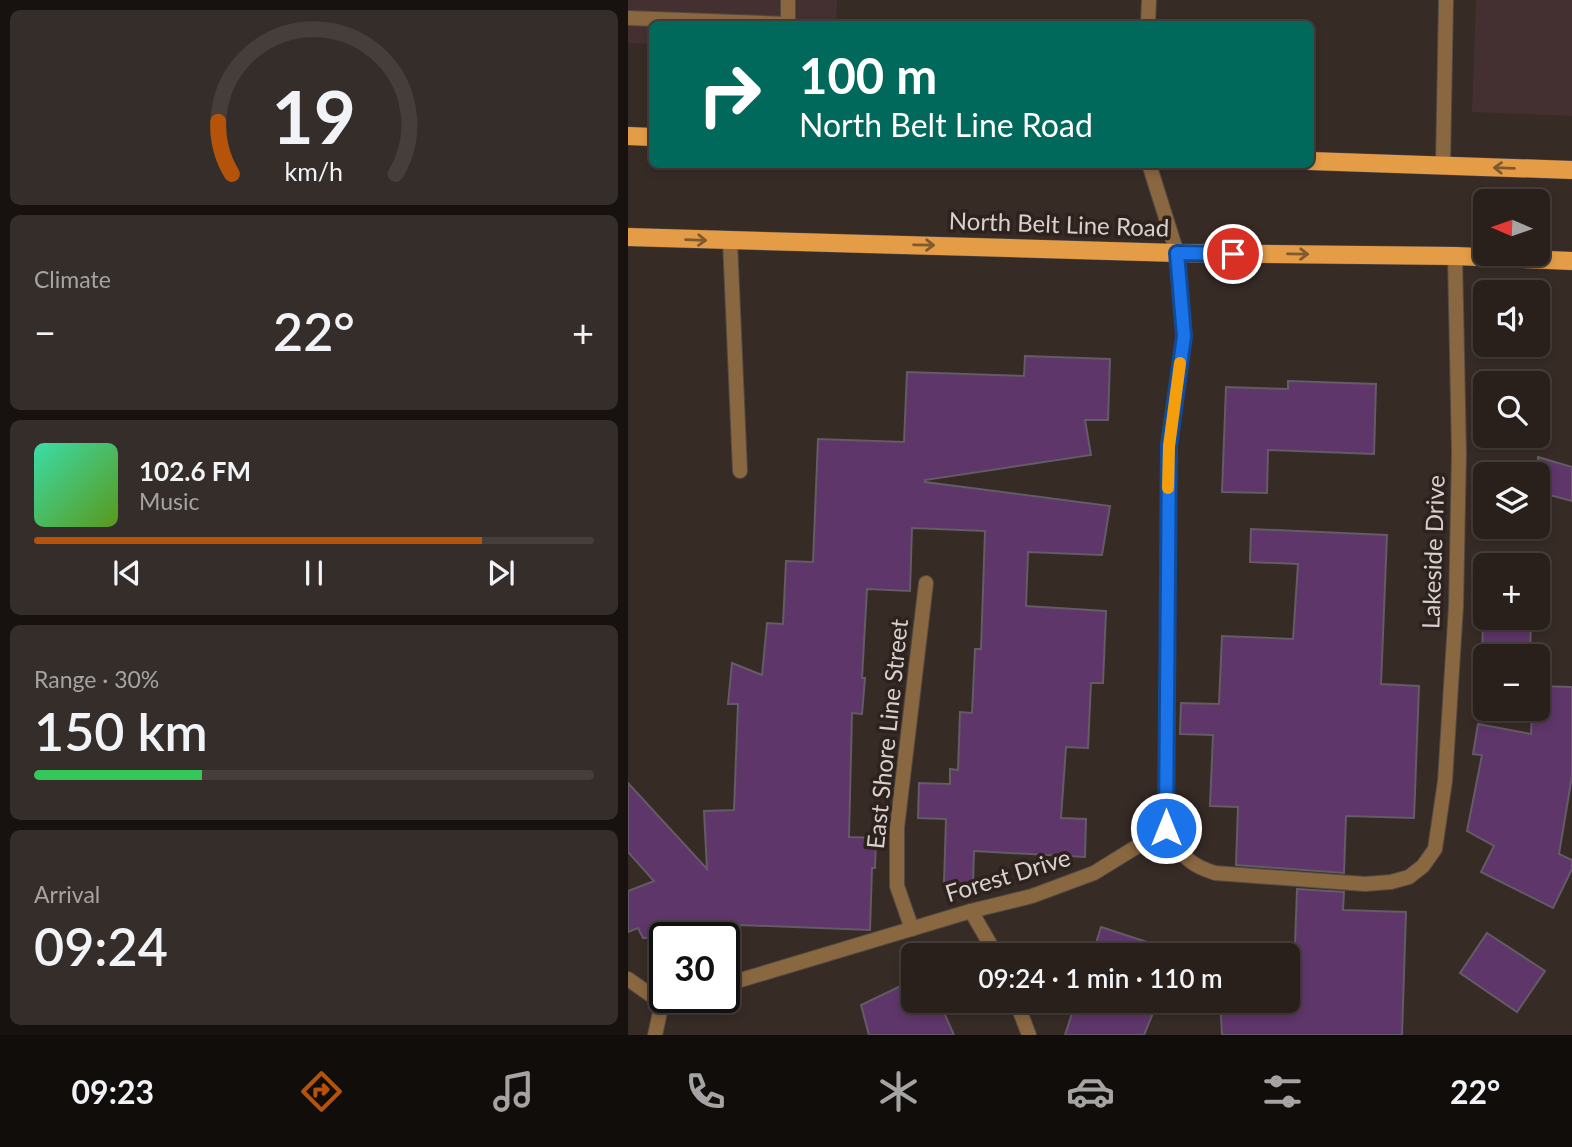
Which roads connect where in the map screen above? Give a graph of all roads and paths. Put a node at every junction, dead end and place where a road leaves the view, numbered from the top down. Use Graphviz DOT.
graph roads {
  1 [pos="788,0"];
  2 [pos="1149,0"];
  3 [pos="1446,0"];
  4 [pos="628,18"];
  5 [pos="708,21"];
  6 [pos="788,21"];
  7 [pos="1148,21"];
  8 [pos="628,136"];
  9 [pos="649,137"];
  10 [pos="1314,160"];
  11 [pos="1444,165"];
  12 [pos="1150,168"];
  13 [pos="1572,170"];
  14 [pos="628,237"];
  15 [pos="730,241"];
  16 [pos="1177,253"];
  17 [pos="1455,256"];
  18 [pos="1572,261"];
  19 [pos="740,471"];
  20 [pos="926,583"];
  21 [pos="1166,828"];
  22 [pos="971,911"];
  23 [pos="912,929"];
  24 [pos="989,943"];
  25 [pos="628,979"];
  26 [pos="740,980"];
  27 [pos="649,994"];
  28 [pos="660,1013"];
  29 [pos="1021,1013"];
  30 [pos="655,1035"];
  31 [pos="1029,1035"];
  1 -- 6 [label="street"];
  2 -- 7 [label="street"];
  3 -- 11 [label="street"];
  4 -- 5 [label="street"];
  8 -- 9 [label="main road"];
  10 -- 11 [label="main road"];
  13 -- 11 [label="main road, one-way"];
  12 -- 16 [label="street"];
  14 -- 15 [label="main road, North Belt Line Road, one-way"];
  15 -- 16 [label="main road, North Belt Line Road, one-way"];
  15 -- 19 [label="street"];
  16 -- 17 [label="main road, North Belt Line Road, one-way"];
  16 -- 21 [label="street"];
  17 -- 18 [label="main road, North Belt Line Road"];
  17 -- 21 [label="street, Lakeside Drive"];
  20 -- 23 [label="street, East Shore Line Street"];
  21 -- 22 [label="street, Forest Drive"];
  22 -- 23 [label="street, Forest Drive"];
  22 -- 24 [label="street"];
  23 -- 26 [label="street, Forest Drive"];
  25 -- 27 [label="street"];
  28 -- 30 [label="street"];
  29 -- 31 [label="street"];
}
